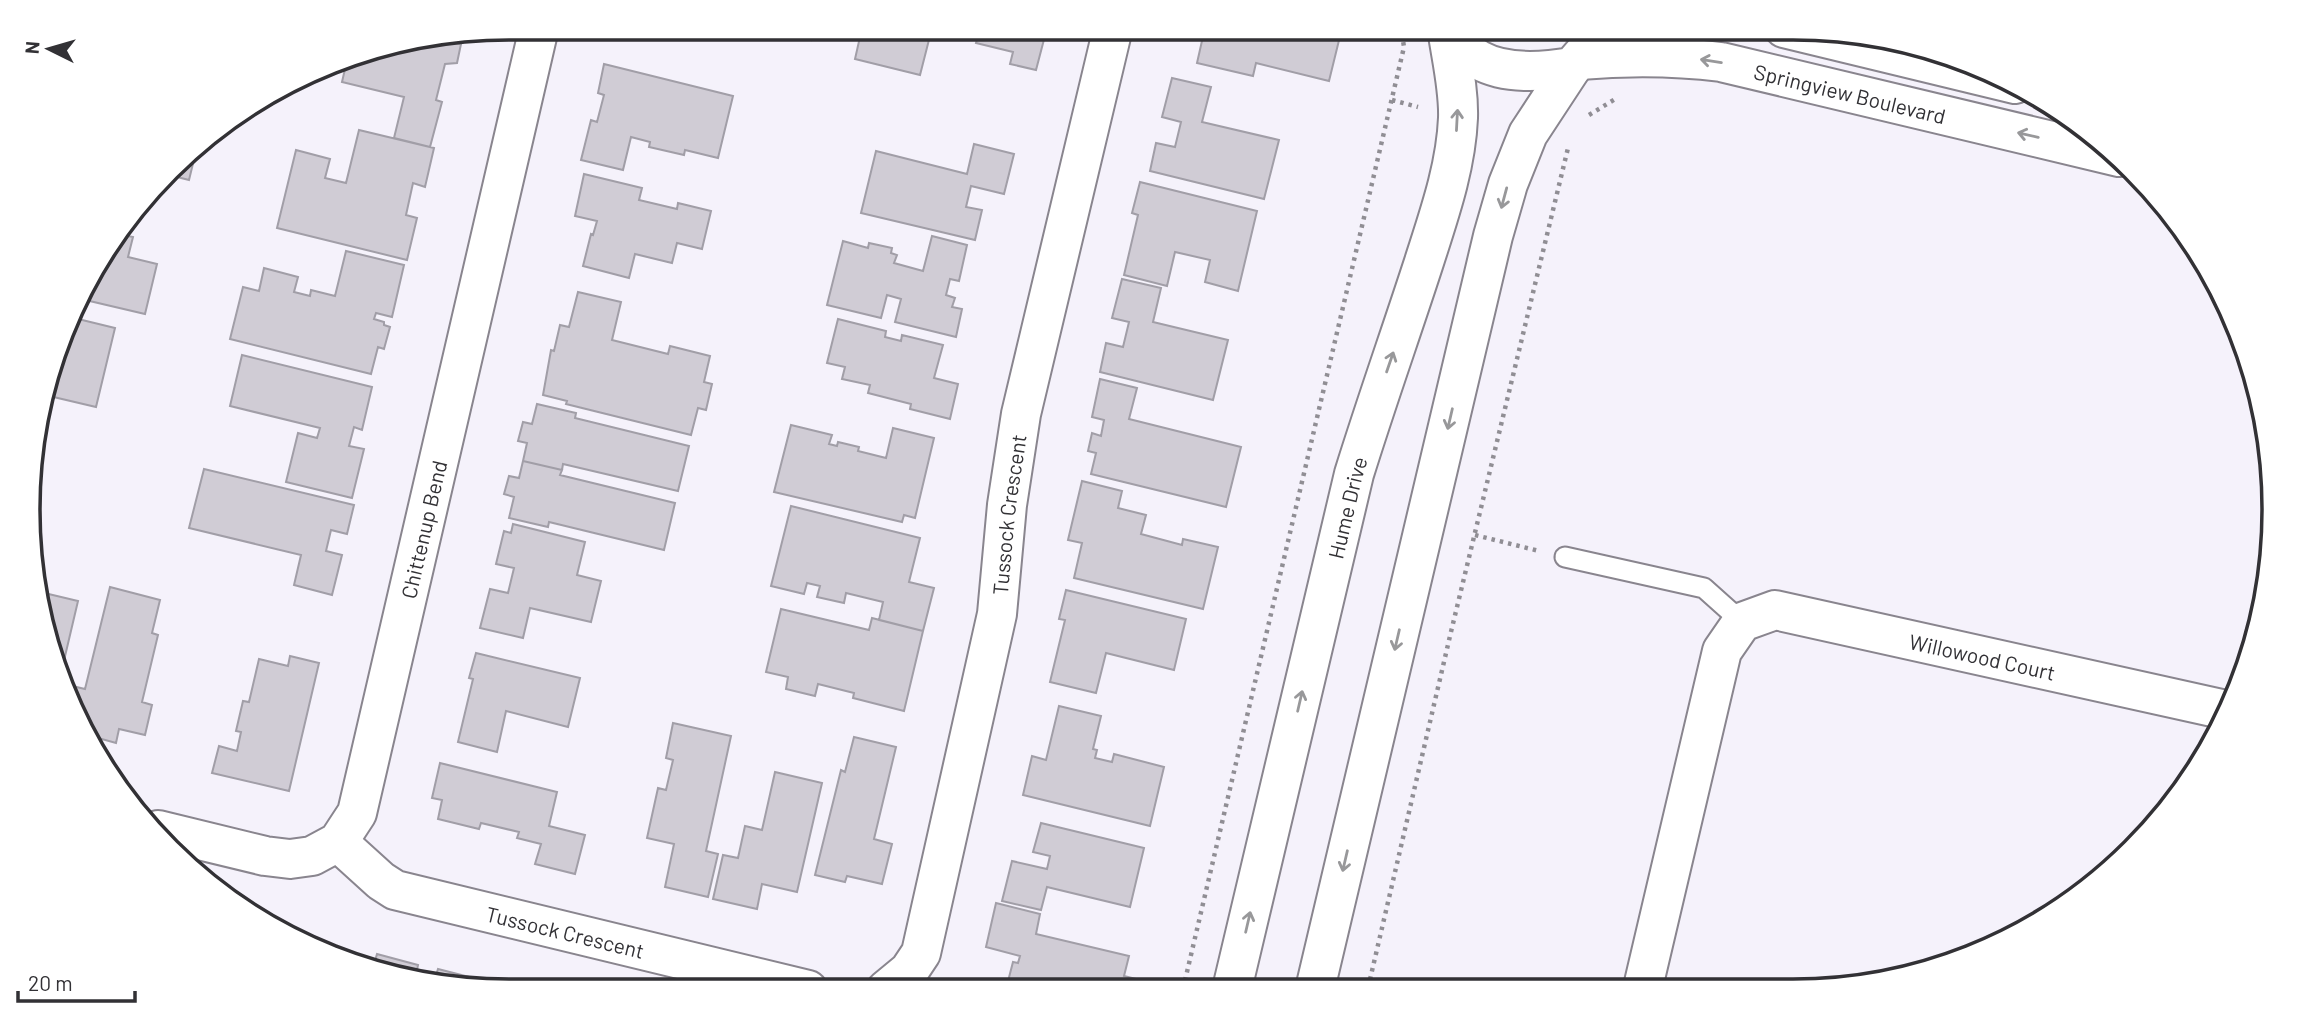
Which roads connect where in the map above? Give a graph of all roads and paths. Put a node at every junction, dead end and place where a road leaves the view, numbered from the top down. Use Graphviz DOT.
graph roads {
  1 [pos="536,40"];
  2 [pos="1109,40"];
  3 [pos="1403,40"];
  4 [pos="1448,40"];
  5 [pos="1457,40"];
  6 [pos="1595,40"];
  7 [pos="1847,43"];
  8 [pos="1575,63"];
  9 [pos="1954,69"];
  10 [pos="1625,93"];
  11 [pos="1583,119"];
  12 [pos="1571,136"];
  13 [pos="2095,151"];
  14 [pos="1475,535"];
  15 [pos="1565,557"];
  16 [pos="1742,622"];
  17 [pos="2217,708"];
  18 [pos="170,833"];
  19 [pos="338,842"];
  20 [pos="763,979"];
  21 [pos="899,979"];
  22 [pos="1185,979"];
  23 [pos="1234,979"];
  24 [pos="1317,979"];
  25 [pos="1370,979"];
  26 [pos="1645,979"];
  1 -- 19 [label="street, Chittenup Bend"];
  2 -- 21 [label="street, Tussock Crescent"];
  3 -- 22 [label="path"];
  23 -- 4 [label="street, Hume Drive, one-way"];
  5 -- 8 [label="street, Springview Boulevard"];
  6 -- 8 [label="street"];
  7 -- 9 [label="street"];
  13 -- 8 [label="street, Springview Boulevard, one-way"];
  8 -- 24 [label="street, one-way"];
  10 -- 11 [label="path"];
  12 -- 14 [label="path"];
  14 -- 15 [label="path"];
  14 -- 25 [label="path"];
  15 -- 16 [label="lane"];
  16 -- 17 [label="street, Willowood Court"];
  16 -- 26 [label="street"];
  18 -- 19 [label="street"];
  19 -- 20 [label="street, Tussock Crescent"];
}
